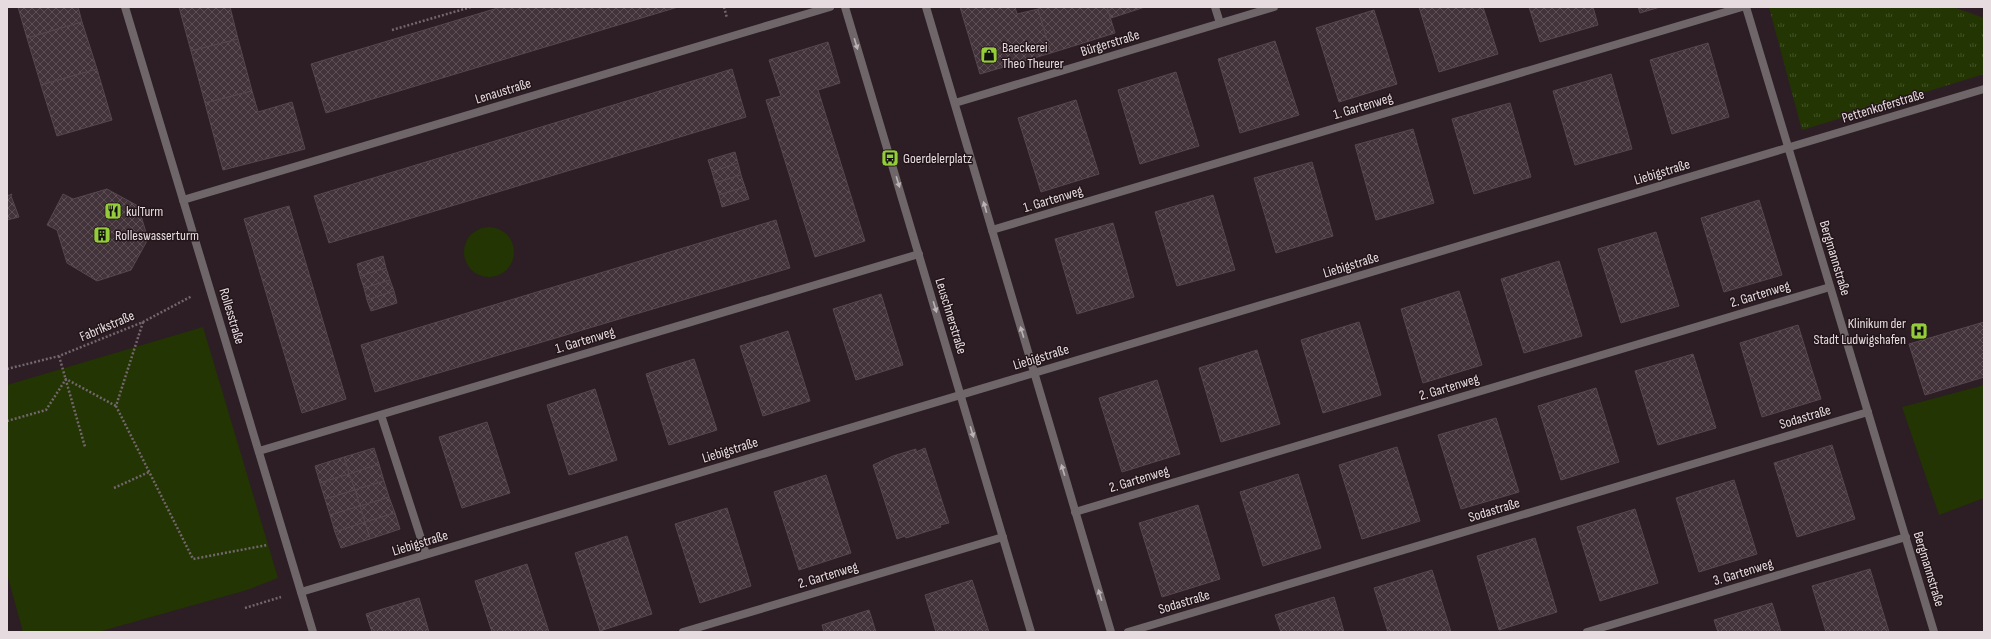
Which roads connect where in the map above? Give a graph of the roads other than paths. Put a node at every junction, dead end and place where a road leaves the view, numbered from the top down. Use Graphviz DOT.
graph roads {
  1 [pos="125,7"];
  2 [pos="830,7"];
  3 [pos="845,7"];
  4 [pos="926,7"];
  5 [pos="1215,7"];
  6 [pos="1274,7"];
  7 [pos="1742,7"];
  8 [pos="1746,7"];
  9 [pos="1220,23"];
  10 [pos="1984,89"];
  11 [pos="955,103"];
  12 [pos="1789,148"];
  13 [pos="183,200"];
  14 [pos="992,230"];
  15 [pos="919,254"];
  16 [pos="1830,287"];
  17 [pos="1034,373"];
  18 [pos="961,395"];
  19 [pos="1868,412"];
  20 [pos="381,415"];
  21 [pos="259,451"];
  22 [pos="1075,512"];
  23 [pos="1003,537"];
  24 [pos="1906,537"];
  25 [pos="426,554"];
  26 [pos="301,592"];
  27 [pos="313,632"];
  28 [pos="683,632"];
  29 [pos="1031,632"];
  30 [pos="1111,632"];
  31 [pos="1128,632"];
  32 [pos="1587,632"];
  33 [pos="1934,632"];
  1 -- 13 [label="street, Rollesstraße"];
  2 -- 13 [label="street, Lenaustraße"];
  3 -- 15 [label="street, Leuschnerstraße, one-way"];
  4 -- 11 [label="street"];
  5 -- 9 [label="street"];
  6 -- 9 [label="street, Bürgerstraße"];
  7 -- 14 [label="street, 1. Gartenweg"];
  8 -- 12 [label="street, Bergmannstraße"];
  9 -- 11 [label="street, Bürgerstraße"];
  10 -- 12 [label="street, Pettenkoferstraße"];
  14 -- 11 [label="street, one-way"];
  12 -- 16 [label="street, Bergmannstraße"];
  12 -- 17 [label="street, Liebigstraße"];
  13 -- 21 [label="street, Rollesstraße"];
  17 -- 14 [label="street, one-way"];
  15 -- 18 [label="street, Leuschnerstraße, one-way"];
  15 -- 20 [label="street, 1. Gartenweg"];
  16 -- 19 [label="street, Bergmannstraße"];
  16 -- 22 [label="street, 2. Gartenweg"];
  17 -- 18 [label="street, Liebigstraße"];
  22 -- 17 [label="street, one-way"];
  18 -- 23 [label="street, Leuschnerstraße, one-way"];
  18 -- 25 [label="street, Liebigstraße"];
  19 -- 24 [label="street, Bergmannstraße"];
  19 -- 31 [label="street, Sodastraße"];
  20 -- 21 [label="street, 1. Gartenweg"];
  20 -- 25 [label="street"];
  21 -- 26 [label="street, Rollesstraße"];
  30 -- 22 [label="street, one-way"];
  23 -- 28 [label="street, 2. Gartenweg"];
  23 -- 29 [label="street, Leuschnerstraße"];
  24 -- 32 [label="street, 3. Gartenweg"];
  24 -- 33 [label="street, Bergmannstraße"];
  25 -- 26 [label="street, Liebigstraße"];
  26 -- 27 [label="street, Rollesstraße"];
}
